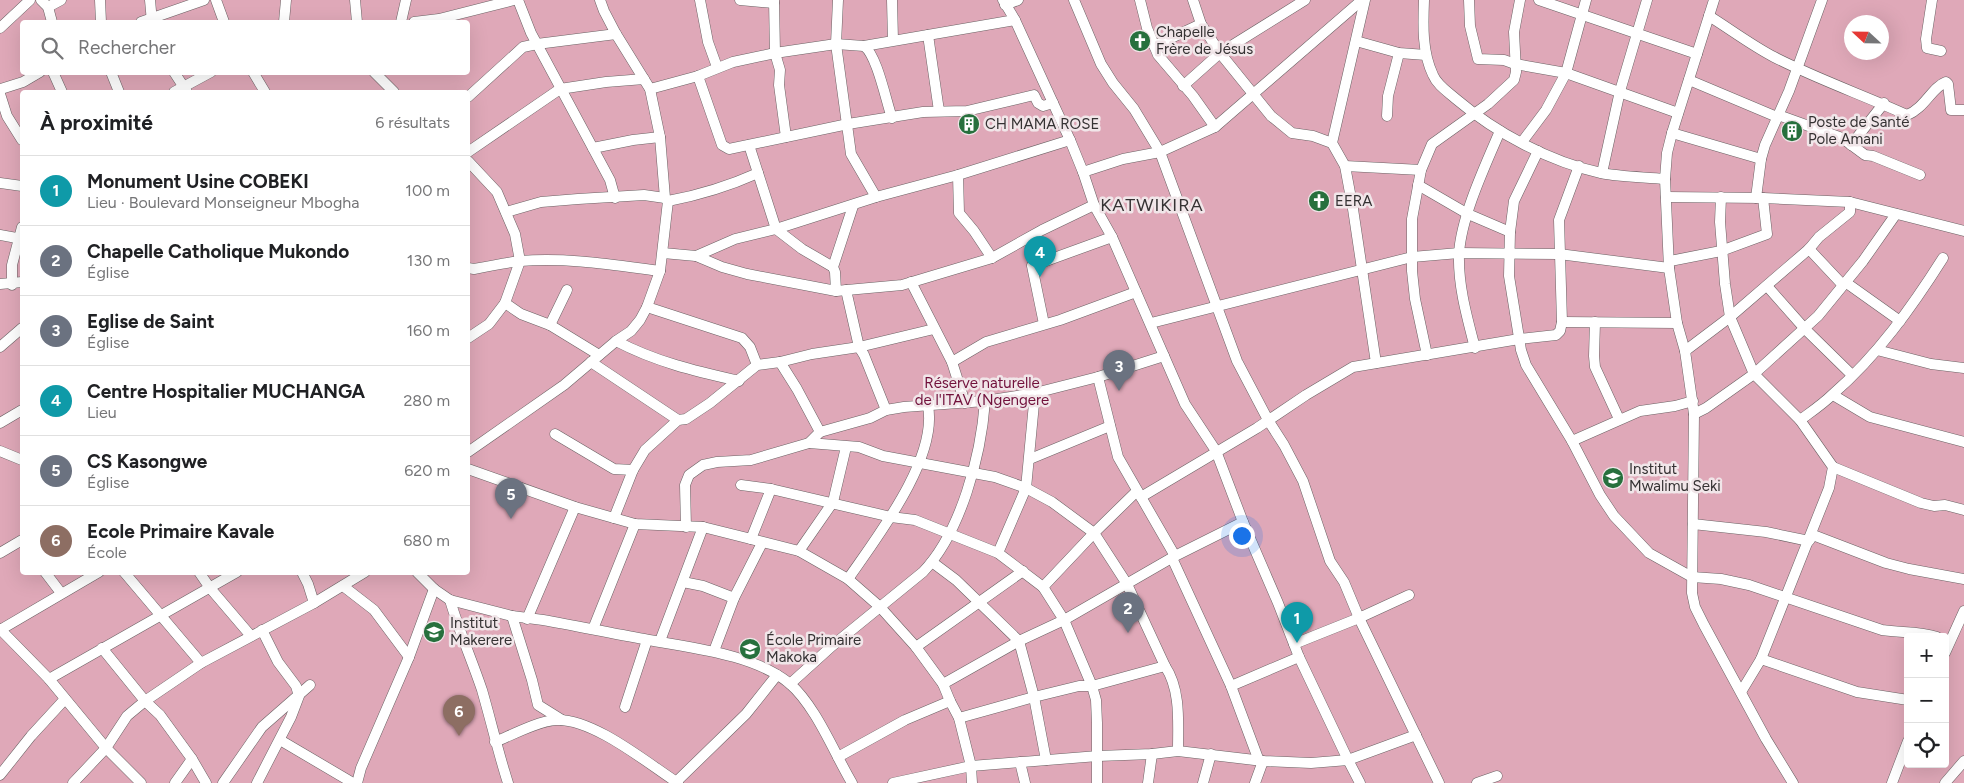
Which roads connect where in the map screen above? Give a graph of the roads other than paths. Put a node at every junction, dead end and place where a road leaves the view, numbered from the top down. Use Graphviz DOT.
graph roads {
  1 [pos="30,0"];
  2 [pos="61,0"];
  3 [pos="100,0"];
  4 [pos="150,0"];
  5 [pos="204,0"];
  6 [pos="216,0"];
  7 [pos="286,0"];
  8 [pos="355,0"];
  9 [pos="406,0"];
  10 [pos="514,0"];
  11 [pos="518,0"];
  12 [pos="600,0"];
  13 [pos="700,0"];
  14 [pos="740,0"];
  15 [pos="838,0"];
  16 [pos="892,0"];
  17 [pos="1018,0"];
  18 [pos="1074,0"];
  19 [pos="1140,0"];
  20 [pos="1193,0"];
  21 [pos="1305,0"];
  22 [pos="1424,0"];
  23 [pos="1469,0"];
  24 [pos="1520,0"];
  25 [pos="1539,0"];
  26 [pos="1586,0"];
  27 [pos="1647,0"];
  28 [pos="1713,0"];
  29 [pos="1822,0"];
  30 [pos="1932,0"];
  31 [pos="1358,1"];
  32 [pos="774,2"];
  33 [pos="483,3"];
  34 [pos="1004,3"];
  35 [pos="44,4"];
  36 [pos="1581,15"];
  37 [pos="1709,16"];
  38 [pos="51,20"];
  39 [pos="101,20"];
  40 [pos="148,20"];
  41 [pos="151,20"];
  42 [pos="223,20"];
  43 [pos="284,20"];
  44 [pos="357,20"];
  45 [pos="401,20"];
  46 [pos="426,20"];
  47 [pos="1015,20"];
  48 [pos="1201,24"];
  49 [pos="0,28"];
  50 [pos="1636,32"];
  51 [pos="616,34"];
  52 [pos="928,35"];
  53 [pos="893,40"];
  54 [pos="1356,41"];
  55 [pos="537,44"];
  56 [pos="836,44"];
  57 [pos="864,46"];
  58 [pos="1154,46"];
  59 [pos="1941,51"];
  60 [pos="1220,52"];
  61 [pos="775,53"];
  62 [pos="1398,53"];
  63 [pos="1697,54"];
  64 [pos="1426,55"];
  65 [pos="1515,64"];
  66 [pos="717,68"];
  67 [pos="1797,68"];
  68 [pos="1566,73"];
  69 [pos="35,75"];
  70 [pos="54,75"];
  71 [pos="112,75"];
  72 [pos="176,75"];
  73 [pos="207,75"];
  74 [pos="255,75"];
  75 [pos="377,75"];
  76 [pos="698,76"];
  77 [pos="644,79"];
  78 [pos="1689,80"];
  79 [pos="1183,86"];
  80 [pos="0,89"];
  81 [pos="560,89"];
  82 [pos="650,89"];
  83 [pos="61,90"];
  84 [pos="118,90"];
  85 [pos="186,90"];
  86 [pos="264,90"];
  87 [pos="392,90"];
  88 [pos="1620,91"];
  89 [pos="1254,93"];
  90 [pos="470,95"];
  91 [pos="1053,103"];
  92 [pos="1884,103"];
  93 [pos="1964,110"];
  94 [pos="938,111"];
  95 [pos="1678,113"];
  96 [pos="1474,114"];
  97 [pos="1387,116"];
  98 [pos="1778,116"];
  99 [pos="892,118"];
  100 [pos="848,124"];
  101 [pos="1216,127"];
  102 [pos="1500,131"];
  103 [pos="1672,133"];
  104 [pos="20,137"];
  105 [pos="660,137"];
  106 [pos="786,137"];
  107 [pos="1070,140"];
  108 [pos="1522,142"];
  109 [pos="1332,143"];
  110 [pos="749,145"];
  111 [pos="1852,146"];
  112 [pos="594,148"];
  113 [pos="470,151"];
  114 [pos="1538,151"];
  115 [pos="1160,152"];
  116 [pos="1761,159"];
  117 [pos="470,163"];
  118 [pos="1345,166"];
  119 [pos="1579,166"];
  120 [pos="1421,170"];
  121 [pos="1083,172"];
  122 [pos="758,173"];
  123 [pos="1602,173"];
  124 [pos="958,175"];
  125 [pos="1920,175"];
  126 [pos="1665,179"];
  127 [pos="0,183"];
  128 [pos="1418,185"];
  129 [pos="20,186"];
  130 [pos="876,197"];
  131 [pos="1666,197"];
  132 [pos="1721,197"];
  133 [pos="615,198"];
  134 [pos="1759,198"];
  135 [pos="667,199"];
  136 [pos="1850,202"];
  137 [pos="1094,205"];
  138 [pos="853,206"];
  139 [pos="506,212"];
  140 [pos="1468,214"];
  141 [pos="1896,214"];
  142 [pos="776,228"];
  143 [pos="1964,231"];
  144 [pos="1510,232"];
  145 [pos="0,235"];
  146 [pos="1112,237"];
  147 [pos="20,239"];
  148 [pos="20,242"];
  149 [pos="1809,249"];
  150 [pos="1721,251"];
  151 [pos="1509,252"];
  152 [pos="663,253"];
  153 [pos="1459,253"];
  154 [pos="1559,254"];
  155 [pos="696,256"];
  156 [pos="1412,257"];
  157 [pos="992,258"];
  158 [pos="1943,258"];
  159 [pos="520,261"];
  160 [pos="1669,264"];
  161 [pos="832,267"];
  162 [pos="1362,269"];
  163 [pos="470,270"];
  164 [pos="660,271"];
  165 [pos="911,282"];
  166 [pos="17,283"];
  167 [pos="1844,283"];
  168 [pos="0,284"];
  169 [pos="1767,286"];
  170 [pos="567,290"];
  171 [pos="841,291"];
  172 [pos="1136,292"];
  173 [pos="504,303"];
  174 [pos="647,307"];
  175 [pos="1218,307"];
  176 [pos="1730,317"];
  177 [pos="1900,321"];
  178 [pos="1562,322"];
  179 [pos="1595,322"];
  180 [pos="1151,323"];
  181 [pos="1044,324"];
  182 [pos="1677,324"];
  183 [pos="550,325"];
  184 [pos="934,329"];
  185 [pos="1805,329"];
  186 [pos="20,330"];
  187 [pos="470,337"];
  188 [pos="1519,339"];
  189 [pos="616,341"];
  190 [pos="859,346"];
  191 [pos="0,347"];
  192 [pos="1475,348"];
  193 [pos="1877,350"];
  194 [pos="1685,351"];
  195 [pos="1427,355"];
  196 [pos="1164,356"];
  197 [pos="595,359"];
  198 [pos="780,362"];
  199 [pos="952,362"];
  200 [pos="1376,363"];
  201 [pos="758,365"];
  202 [pos="1964,368"];
  203 [pos="1754,374"];
  204 [pos="1852,375"];
  205 [pos="1098,377"];
  206 [pos="739,381"];
  207 [pos="1035,393"];
  208 [pos="1833,394"];
  209 [pos="985,401"];
  210 [pos="1693,401"];
  211 [pos="965,403"];
  212 [pos="928,406"];
  213 [pos="886,410"];
  214 [pos="20,413"];
  215 [pos="1694,414"];
  216 [pos="1619,419"];
  217 [pos="678,420"];
  218 [pos="1268,420"];
  219 [pos="1800,420"];
  220 [pos="0,423"];
  221 [pos="1110,426"];
  222 [pos="820,432"];
  223 [pos="554,434"];
  224 [pos="1572,441"];
  225 [pos="1964,442"];
  226 [pos="809,443"];
  227 [pos="846,447"];
  228 [pos="0,451"];
  229 [pos="470,451"];
  230 [pos="1216,451"];
  231 [pos="20,459"];
  232 [pos="1030,459"];
  233 [pos="918,463"];
  234 [pos="1834,466"];
  235 [pos="470,470"];
  236 [pos="633,470"];
  237 [pos="973,473"];
  238 [pos="741,484"];
  239 [pos="1026,488"];
  240 [pos="771,489"];
  241 [pos="1139,494"];
  242 [pos="833,502"];
  243 [pos="574,507"];
  244 [pos="1964,510"];
  245 [pos="614,518"];
  246 [pos="891,518"];
  247 [pos="1243,522"];
  248 [pos="635,524"];
  249 [pos="1692,524"];
  250 [pos="686,527"];
  251 [pos="704,528"];
  252 [pos="1094,533"];
  253 [pos="950,534"];
  254 [pos="751,539"];
  255 [pos="1809,541"];
  256 [pos="20,543"];
  257 [pos="762,543"];
  258 [pos="799,552"];
  259 [pos="0,553"];
  260 [pos="998,553"];
  261 [pos="1174,557"];
  262 [pos="932,562"];
  263 [pos="1023,571"];
  264 [pos="47,575"];
  265 [pos="94,575"];
  266 [pos="127,575"];
  267 [pos="201,575"];
  268 [pos="232,575"];
  269 [pos="304,575"];
  270 [pos="360,575"];
  271 [pos="420,575"];
  272 [pos="1692,577"];
  273 [pos="848,579"];
  274 [pos="1964,579"];
  275 [pos="683,582"];
  276 [pos="1127,584"];
  277 [pos="343,586"];
  278 [pos="1043,587"];
  279 [pos="210,588"];
  280 [pos="434,589"];
  281 [pos="61,593"];
  282 [pos="1410,595"];
  283 [pos="1785,596"];
  284 [pos="734,598"];
  285 [pos="450,600"];
  286 [pos="979,602"];
  287 [pos="314,603"];
  288 [pos="880,607"];
  289 [pos="1964,612"];
  290 [pos="161,616"];
  291 [pos="512,616"];
  292 [pos="1359,618"];
  293 [pos="527,619"];
  294 [pos="1064,620"];
  295 [pos="593,629"];
  296 [pos="0,630"];
  297 [pos="262,630"];
  298 [pos="1926,633"];
  299 [pos="252,636"];
  300 [pos="1949,638"];
  301 [pos="647,640"];
  302 [pos="660,641"];
  303 [pos="1019,641"];
  304 [pos="1294,644"];
  305 [pos="916,647"];
  306 [pos="102,648"];
  307 [pos="714,651"];
  308 [pos="1299,656"];
  309 [pos="409,657"];
  310 [pos="1761,658"];
  311 [pos="201,663"];
  312 [pos="1165,666"];
  313 [pos="777,675"];
  314 [pos="49,679"];
  315 [pos="790,684"];
  316 [pos="943,684"];
  317 [pos="310,685"];
  318 [pos="1092,686"];
  319 [pos="1231,686"];
  320 [pos="1741,692"];
  321 [pos="299,696"];
  322 [pos="1034,697"];
  323 [pos="65,699"];
  324 [pos="1904,699"];
  325 [pos="145,701"];
  326 [pos="950,701"];
  327 [pos="626,706"];
  328 [pos="959,718"];
  329 [pos="562,720"];
  330 [pos="1416,736"];
  331 [pos="280,740"];
  332 [pos="494,742"];
  333 [pos="106,748"];
  334 [pos="1178,750"];
  335 [pos="1904,752"];
  336 [pos="1152,754"];
  337 [pos="1211,754"];
  338 [pos="1098,756"];
  339 [pos="838,757"];
  340 [pos="192,759"];
  341 [pos="1046,760"];
  342 [pos="1348,760"];
  343 [pos="1261,761"];
  344 [pos="1964,761"];
  345 [pos="1020,762"];
  346 [pos="971,766"];
  347 [pos="0,775"];
  348 [pos="1497,776"];
  349 [pos="73,783"];
  350 [pos="142,783"];
  351 [pos="175,783"];
  352 [pos="206,783"];
  353 [pos="224,783"];
  354 [pos="257,783"];
  355 [pos="355,783"];
  356 [pos="508,783"];
  357 [pos="676,783"];
  358 [pos="852,783"];
  359 [pos="893,783"];
  360 [pos="972,783"];
  361 [pos="1026,783"];
  362 [pos="1097,783"];
  363 [pos="1148,783"];
  364 [pos="1203,783"];
  365 [pos="1255,783"];
  366 [pos="1360,783"];
  367 [pos="1439,783"];
  368 [pos="1477,783"];
  369 [pos="1793,783"];
  370 [pos="1892,783"];
  371 [pos="1945,783"];
  1 -- 49 [label="street"];
  2 -- 35 [label="street"];
  3 -- 39 [label="street"];
  4 -- 40 [label="street"];
  5 -- 41 [label="street"];
  6 -- 42 [label="street"];
  7 -- 43 [label="street"];
  8 -- 44 [label="street"];
  9 -- 45 [label="street"];
  10 -- 33 [label="street"];
  11 -- 55 [label="street"];
  12 -- 51 [label="street"];
  13 -- 66 [label="street"];
  14 -- 32 [label="street"];
  15 -- 56 [label="street"];
  16 -- 53 [label="street"];
  17 -- 34 [label="street"];
  18 -- 115 [label="street"];
  19 -- 58 [label="street"];
  20 -- 48 [label="street"];
  21 -- 60 [label="street"];
  22 -- 64 [label="street"];
  23 -- 65 [label="street"];
  24 -- 65 [label="street"];
  25 -- 36 [label="street"];
  26 -- 36 [label="street"];
  27 -- 50 [label="street"];
  28 -- 37 [label="street"];
  29 -- 67 [label="street"];
  30 -- 59 [label="street"];
  31 -- 54 [label="street"];
  31 -- 89 [label="street"];
  32 -- 61 [label="street"];
  33 -- 46 [label="street"];
  34 -- 47 [label="street"];
  35 -- 38 [label="street"];
  36 -- 50 [label="street"];
  36 -- 68 [label="street"];
  37 -- 63 [label="street"];
  37 -- 67 [label="street"];
  47 -- 52 [label="street"];
  47 -- 91 [label="street"];
  48 -- 58 [label="street"];
  48 -- 60 [label="street"];
  50 -- 63 [label="street"];
  50 -- 88 [label="street"];
  51 -- 55 [label="street"];
  51 -- 77 [label="street"];
  52 -- 53 [label="street"];
  52 -- 94 [label="street"];
  53 -- 57 [label="street"];
  54 -- 62 [label="street"];
  54 -- 109 [label="street"];
  55 -- 81 [label="street"];
  55 -- 90 [label="street"];
  56 -- 57 [label="street"];
  56 -- 61 [label="street"];
  56 -- 100 [label="street"];
  57 -- 99 [label="street"];
  58 -- 79 [label="street"];
  60 -- 79 [label="street"];
  60 -- 89 [label="street"];
  61 -- 66 [label="street"];
  61 -- 106 [label="street"];
  62 -- 64 [label="street"];
  62 -- 97 [label="street"];
  63 -- 78 [label="street"];
  64 -- 96 [label="street"];
  65 -- 68 [label="street"];
  65 -- 96 [label="street"];
  66 -- 76 [label="street"];
  67 -- 92 [label="street"];
  67 -- 98 [label="street"];
  68 -- 88 [label="street"];
  68 -- 108 [label="street"];
  69 -- 80 [label="street"];
  70 -- 83 [label="street"];
  71 -- 84 [label="street"];
  72 -- 85 [label="street"];
  73 -- 85 [label="street"];
  74 -- 86 [label="street"];
  75 -- 87 [label="street"];
  76 -- 82 [label="street"];
  76 -- 110 [label="street"];
  77 -- 81 [label="street"];
  77 -- 82 [label="street"];
  78 -- 95 [label="street"];
  78 -- 98 [label="street"];
  79 -- 101 [label="street"];
  80 -- 104 [label="street"];
  81 -- 112 [label="street"];
  81 -- 113 [label="street"];
  82 -- 105 [label="street"];
  88 -- 95 [label="street"];
  88 -- 123 [label="street"];
  89 -- 101 [label="street"];
  89 -- 109 [label="street"];
  91 -- 94 [label="street"];
  91 -- 107 [label="street"];
  92 -- 93 [label="street"];
  92 -- 111 [label="street"];
  94 -- 99 [label="street"];
  95 -- 103 [label="street"];
  96 -- 102 [label="street"];
  96 -- 120 [label="street"];
  98 -- 111 [label="street"];
  98 -- 116 [label="street"];
  99 -- 100 [label="street"];
  100 -- 106 [label="street"];
  100 -- 130 [label="street"];
  101 -- 115 [label="street"];
  102 -- 108 [label="street"];
  102 -- 140 [label="street"];
  103 -- 116 [label="street"];
  103 -- 126 [label="street"];
  105 -- 112 [label="street"];
  105 -- 135 [label="street"];
  106 -- 110 [label="street"];
  107 -- 121 [label="street"];
  107 -- 124 [label="street"];
  108 -- 114 [label="street"];
  109 -- 118 [label="street"];
  110 -- 122 [label="street"];
  111 -- 125 [label="street"];
  112 -- 133 [label="street"];
  114 -- 119 [label="street"];
  114 -- 144 [label="street"];
  115 -- 121 [label="street"];
  115 -- 175 [label="street"];
  116 -- 134 [label="street"];
  117 -- 139 [label="street"];
  118 -- 120 [label="street"];
  118 -- 162 [label="street"];
  119 -- 123 [label="street"];
  119 -- 154 [label="street"];
  120 -- 128 [label="street"];
  121 -- 137 [label="street"];
  122 -- 135 [label="street"];
  122 -- 142 [label="street"];
  123 -- 126 [label="street"];
  124 -- 130 [label="street"];
  124 -- 157 [label="street"];
  126 -- 131 [label="street"];
  127 -- 129 [label="street"];
  128 -- 140 [label="street"];
  128 -- 156 [label="street"];
  130 -- 138 [label="street"];
  131 -- 132 [label="street"];
  131 -- 160 [label="street"];
  132 -- 134 [label="street"];
  132 -- 150 [label="street"];
  133 -- 135 [label="street"];
  133 -- 139 [label="street"];
  134 -- 136 [label="street"];
  134 -- 150 [label="street"];
  135 -- 152 [label="street"];
  136 -- 141 [label="street"];
  136 -- 149 [label="street"];
  137 -- 146 [label="street"];
  137 -- 157 [label="street"];
  138 -- 142 [label="street"];
  138 -- 161 [label="street"];
  139 -- 159 [label="street"];
  140 -- 144 [label="street"];
  140 -- 153 [label="street"];
  141 -- 143 [label="street"];
  141 -- 167 [label="street"];
  142 -- 155 [label="street"];
  142 -- 161 [label="street"];
  144 -- 151 [label="street"];
  145 -- 147 [label="street"];
  146 -- 172 [label="street"];
  146 -- 181 [label="street"];
  148 -- 166 [label="street"];
  149 -- 167 [label="street"];
  149 -- 169 [label="street"];
  150 -- 160 [label="street"];
  150 -- 176 [label="street"];
  151 -- 153 [label="street"];
  151 -- 154 [label="street"];
  151 -- 188 [label="street"];
  152 -- 155 [label="street"];
  152 -- 164 [label="street"];
  153 -- 156 [label="street"];
  153 -- 192 [label="street"];
  154 -- 160 [label="street"];
  154 -- 178 [label="street"];
  155 -- 171 [label="street"];
  156 -- 162 [label="street"];
  156 -- 195 [label="street"];
  157 -- 165 [label="street"];
  158 -- 177 [label="street"];
  159 -- 163 [label="street"];
  159 -- 164 [label="street"];
  159 -- 173 [label="street"];
  160 -- 182 [label="street"];
  161 -- 171 [label="street"];
  162 -- 175 [label="street"];
  162 -- 200 [label="street"];
  164 -- 174 [label="street"];
  165 -- 171 [label="street"];
  165 -- 184 [label="street"];
  166 -- 168 [label="street"];
  167 -- 177 [label="street"];
  167 -- 185 [label="street"];
  169 -- 176 [label="street"];
  169 -- 185 [label="street"];
  170 -- 183 [label="street"];
  171 -- 190 [label="street"];
  172 -- 180 [label="street"];
  172 -- 181 [label="street"];
  173 -- 183 [label="street"];
  173 -- 187 [label="street"];
  174 -- 189 [label="street"];
  174 -- 201 [label="street"];
  175 -- 180 [label="street"];
  175 -- 218 [label="street"];
  176 -- 194 [label="street"];
  176 -- 203 [label="street"];
  177 -- 193 [label="street"];
  178 -- 179 [label="street"];
  178 -- 188 [label="street"];
  179 -- 182 [label="street"];
  179 -- 216 [label="street"];
  180 -- 196 [label="street"];
  181 -- 199 [label="street"];
  182 -- 194 [label="street"];
  183 -- 197 [label="street"];
  184 -- 190 [label="street"];
  184 -- 199 [label="street"];
  185 -- 203 [label="street"];
  185 -- 204 [label="street"];
  186 -- 191 [label="street"];
  188 -- 192 [label="street"];
  188 -- 224 [label="street"];
  189 -- 197 [label="street"];
  189 -- 206 [label="street"];
  190 -- 198 [label="street"];
  190 -- 213 [label="street"];
  192 -- 195 [label="street"];
  193 -- 202 [label="street"];
  193 -- 204 [label="street"];
  194 -- 210 [label="street"];
  195 -- 200 [label="street"];
  196 -- 205 [label="street"];
  196 -- 230 [label="street"];
  197 -- 217 [label="street"];
  197 -- 229 [label="street"];
  198 -- 201 [label="street"];
  198 -- 222 [label="street"];
  199 -- 211 [label="street"];
  200 -- 218 [label="street"];
  201 -- 206 [label="street"];
  203 -- 215 [label="street"];
  203 -- 219 [label="street"];
  204 -- 208 [label="street"];
  205 -- 207 [label="street"];
  205 -- 221 [label="street"];
  206 -- 217 [label="street"];
  207 -- 209 [label="street"];
  207 -- 232 [label="street"];
  208 -- 219 [label="street"];
  208 -- 225 [label="street"];
  209 -- 211 [label="street"];
  209 -- 237 [label="street"];
  210 -- 215 [label="street"];
  210 -- 216 [label="street"];
  211 -- 212 [label="street"];
  212 -- 213 [label="street"];
  212 -- 233 [label="street"];
  213 -- 222 [label="street"];
  214 -- 220 [label="street"];
  215 -- 249 [label="street"];
  216 -- 224 [label="street"];
  217 -- 236 [label="street"];
  218 -- 230 [label="street"];
  218 -- 292 [label="street"];
  219 -- 234 [label="street"];
  221 -- 232 [label="street"];
  221 -- 241 [label="street"];
  222 -- 226 [label="street"];
  223 -- 236 [label="street"];
  224 -- 272 [label="street"];
  226 -- 227 [label="street"];
  226 -- 250 [label="street"];
  227 -- 233 [label="street"];
  227 -- 242 [label="street"];
  228 -- 231 [label="street"];
  230 -- 241 [label="street"];
  230 -- 247 [label="street"];
  232 -- 239 [label="street"];
  233 -- 237 [label="street"];
  233 -- 246 [label="street"];
  234 -- 244 [label="street"];
  234 -- 255 [label="street"];
  235 -- 243 [label="street"];
  236 -- 245 [label="street"];
  237 -- 239 [label="street"];
  237 -- 253 [label="street"];
  238 -- 240 [label="street"];
  239 -- 252 [label="street"];
  239 -- 260 [label="street"];
  240 -- 242 [label="street"];
  240 -- 254 [label="street"];
  241 -- 252 [label="street"];
  241 -- 261 [label="street"];
  242 -- 246 [label="street"];
  242 -- 258 [label="street"];
  243 -- 245 [label="street"];
  243 -- 293 [label="street"];
  245 -- 248 [label="street"];
  246 -- 253 [label="street"];
  246 -- 273 [label="street"];
  247 -- 261 [label="street"];
  247 -- 304 [label="street"];
  248 -- 250 [label="street"];
  248 -- 295 [label="street"];
  249 -- 255 [label="street"];
  249 -- 272 [label="street"];
  250 -- 251 [label="street"];
  251 -- 254 [label="street"];
  251 -- 275 [label="street"];
  252 -- 276 [label="street"];
  252 -- 278 [label="street"];
  253 -- 260 [label="street"];
  253 -- 262 [label="street"];
  254 -- 257 [label="street"];
  255 -- 274 [label="street"];
  255 -- 283 [label="street"];
  256 -- 259 [label="street"];
  257 -- 258 [label="street"];
  257 -- 284 [label="street"];
  258 -- 273 [label="street"];
  260 -- 263 [label="street"];
  261 -- 276 [label="street"];
  261 -- 319 [label="street"];
  262 -- 286 [label="street"];
  262 -- 288 [label="street"];
  263 -- 278 [label="street"];
  263 -- 286 [label="street"];
  264 -- 281 [label="street"];
  265 -- 281 [label="street"];
  266 -- 290 [label="street"];
  267 -- 279 [label="street"];
  268 -- 279 [label="street"];
  269 -- 287 [label="street"];
  270 -- 277 [label="street"];
  271 -- 280 [label="street"];
  272 -- 283 [label="street"];
  272 -- 320 [label="street"];
  273 -- 288 [label="street"];
  275 -- 284 [label="street"];
  275 -- 302 [label="street"];
  276 -- 294 [label="street"];
  276 -- 312 [label="street"];
  277 -- 287 [label="street"];
  277 -- 309 [label="street"];
  278 -- 294 [label="street"];
  279 -- 290 [label="street"];
  279 -- 299 [label="street"];
  280 -- 285 [label="street"];
  280 -- 309 [label="street"];
  281 -- 296 [label="street"];
  282 -- 292 [label="street"];
  283 -- 298 [label="street"];
  283 -- 310 [label="street"];
  284 -- 307 [label="street"];
  285 -- 291 [label="street"];
  285 -- 332 [label="street"];
  286 -- 303 [label="street"];
  286 -- 305 [label="street"];
  287 -- 297 [label="street"];
  288 -- 305 [label="street"];
  288 -- 315 [label="street"];
  289 -- 300 [label="street"];
  290 -- 306 [label="street"];
  290 -- 311 [label="street"];
  291 -- 293 [label="street"];
  291 -- 329 [label="street"];
  292 -- 304 [label="street"];
  292 -- 330 [label="street"];
  293 -- 295 [label="street"];
  294 -- 303 [label="street"];
  294 -- 318 [label="street"];
  295 -- 301 [label="street"];
  296 -- 314 [label="street"];
  297 -- 299 [label="street"];
  297 -- 321 [label="street"];
  299 -- 311 [label="street"];
  301 -- 302 [label="street"];
  301 -- 327 [label="street"];
  302 -- 307 [label="street"];
  303 -- 316 [label="street"];
  303 -- 322 [label="street"];
  304 -- 308 [label="street"];
  305 -- 316 [label="street"];
  306 -- 314 [label="street"];
  306 -- 325 [label="street"];
  307 -- 313 [label="street"];
  308 -- 319 [label="street"];
  308 -- 342 [label="street"];
  309 -- 355 [label="street"];
  310 -- 320 [label="street"];
  310 -- 324 [label="street"];
  311 -- 325 [label="street"];
  312 -- 318 [label="street"];
  312 -- 334 [label="street"];
  313 -- 315 [label="street"];
  313 -- 357 [label="street"];
  314 -- 323 [label="street"];
  315 -- 339 [label="street"];
  316 -- 326 [label="street"];
  317 -- 321 [label="street"];
  318 -- 322 [label="street"];
  318 -- 338 [label="street"];
  319 -- 343 [label="street"];
  320 -- 369 [label="street"];
  321 -- 331 [label="street"];
  321 -- 353 [label="street"];
  322 -- 328 [label="street"];
  322 -- 341 [label="street"];
  323 -- 333 [label="street"];
  323 -- 347 [label="street"];
  325 -- 333 [label="street"];
  325 -- 340 [label="street"];
  326 -- 328 [label="street"];
  326 -- 339 [label="street"];
  328 -- 346 [label="street"];
  329 -- 332 [label="street"];
  329 -- 357 [label="street"];
  330 -- 342 [label="street"];
  330 -- 367 [label="street"];
  331 -- 354 [label="street"];
  331 -- 355 [label="street"];
  332 -- 356 [label="street"];
  333 -- 349 [label="street"];
  333 -- 350 [label="street"];
  334 -- 336 [label="street"];
  334 -- 337 [label="street"];
  335 -- 370 [label="street"];
  336 -- 338 [label="street"];
  336 -- 363 [label="street"];
  337 -- 343 [label="street"];
  337 -- 364 [label="street"];
  338 -- 341 [label="street"];
  338 -- 362 [label="street"];
  339 -- 358 [label="street"];
  340 -- 351 [label="street"];
  340 -- 352 [label="street"];
  341 -- 345 [label="street"];
  342 -- 343 [label="street"];
  342 -- 366 [label="street"];
  343 -- 365 [label="street"];
  344 -- 371 [label="street"];
  345 -- 346 [label="street"];
  345 -- 361 [label="street"];
  346 -- 359 [label="street"];
  346 -- 360 [label="street"];
  348 -- 368 [label="street"];
}
